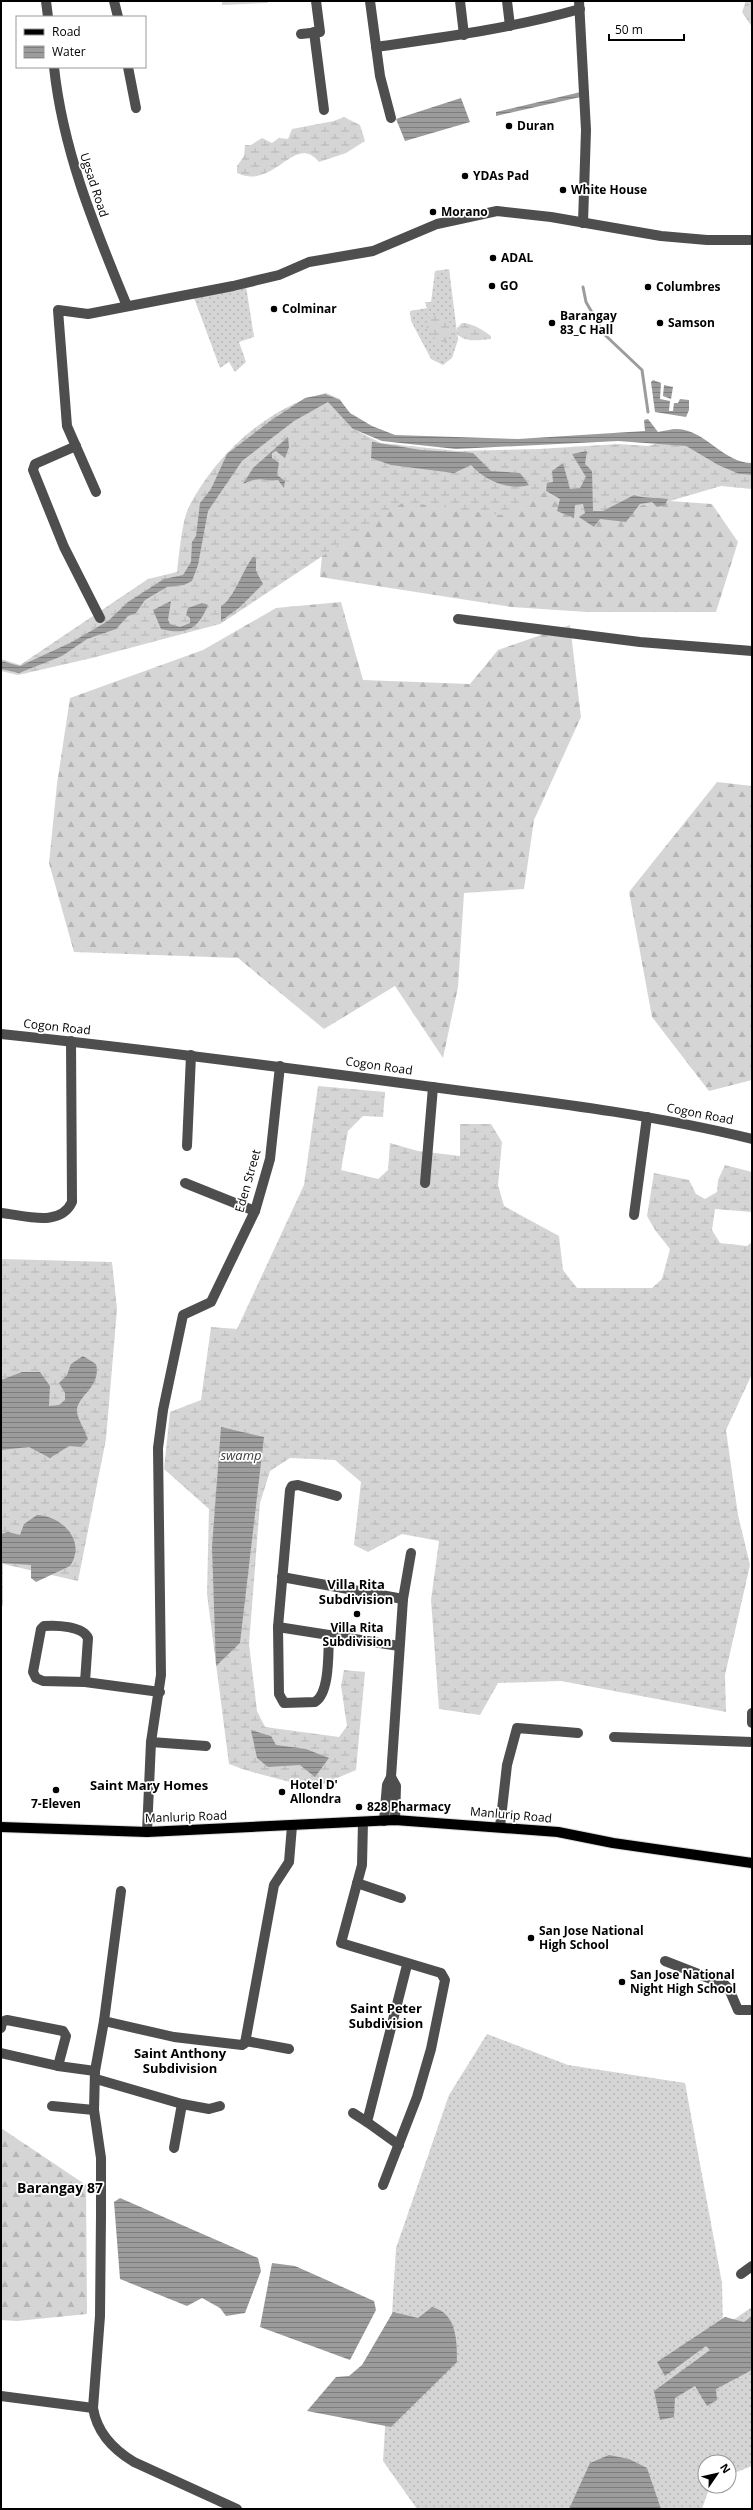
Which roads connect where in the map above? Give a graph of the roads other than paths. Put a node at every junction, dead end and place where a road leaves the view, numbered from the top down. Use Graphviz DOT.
graph roads {
  1 [pos="46,1"];
  2 [pos="114,1"];
  3 [pos="316,1"];
  4 [pos="370,1"];
  5 [pos="460,1"];
  6 [pos="507,1"];
  7 [pos="580,5"];
  8 [pos="48,16"];
  9 [pos="118,16"];
  10 [pos="510,26"];
  11 [pos="314,32"];
  12 [pos="301,34"];
  13 [pos="464,35"];
  14 [pos="376,47"];
  15 [pos="54,68"];
  16 [pos="128,68"];
  17 [pos="136,108"];
  18 [pos="324,110"];
  19 [pos="392,118"];
  20 [pos="583,223"];
  21 [pos="752,240"];
  22 [pos="126,306"];
  23 [pos="76,446"];
  24 [pos="96,492"];
  25 [pos="100,618"];
  26 [pos="458,619"];
  27 [pos="752,651"];
  28 [pos="1,1034"];
  29 [pos="71,1041"];
  30 [pos="191,1055"];
  31 [pos="280,1066"];
  32 [pos="433,1087"];
  33 [pos="647,1117"];
  34 [pos="752,1138"];
  35 [pos="187,1146"];
  36 [pos="185,1183"];
  37 [pos="425,1183"];
  38 [pos="255,1211"];
  39 [pos="1,1213"];
  40 [pos="634,1214"];
  41 [pos="337,1496"];
  42 [pos="411,1553"];
  43 [pos="282,1577"];
  44 [pos="403,1599"];
  45 [pos="278,1627"];
  46 [pos="330,1636"];
  47 [pos="399,1646"];
  48 [pos="85,1682"];
  49 [pos="160,1692"];
  50 [pos="752,1713"];
  51 [pos="752,1723"];
  52 [pos="578,1733"];
  53 [pos="614,1737"];
  54 [pos="151,1742"];
  55 [pos="752,1742"];
  56 [pos="206,1746"];
  57 [pos="390,1820"];
  58 [pos="363,1822"];
  59 [pos="292,1826"];
  60 [pos="1,1827"];
  61 [pos="500,1827"];
  62 [pos="147,1832"];
  63 [pos="752,1863"];
  64 [pos="357,1883"];
  65 [pos="121,1892"];
  66 [pos="401,1898"];
  67 [pos="666,1961"];
  68 [pos="407,1965"];
  69 [pos="752,2010"];
  70 [pos="104,2021"];
  71 [pos="1,2028"];
  72 [pos="246,2041"];
  73 [pos="289,2049"];
  74 [pos="1,2053"];
  75 [pos="58,2066"];
  76 [pos="96,2075"];
  77 [pos="182,2104"];
  78 [pos="52,2106"];
  79 [pos="220,2106"];
  80 [pos="94,2110"];
  81 [pos="353,2113"];
  82 [pos="367,2122"];
  83 [pos="399,2145"];
  84 [pos="174,2148"];
  85 [pos="383,2185"];
  86 [pos="752,2266"];
  87 [pos="741,2274"];
  88 [pos="1,2396"];
  89 [pos="93,2408"];
  90 [pos="237,2509"];
  1 -- 8 [label="street"];
  2 -- 9 [label="street"];
  3 -- 11 [label="street"];
  4 -- 14 [label="street"];
  5 -- 13 [label="street"];
  6 -- 10 [label="street"];
  7 -- 10 [label="street"];
  7 -- 20 [label="street"];
  10 -- 13 [label="street"];
  11 -- 12 [label="street"];
  11 -- 18 [label="street"];
  13 -- 14 [label="street"];
  14 -- 19 [label="street"];
  15 -- 22 [label="street, Ugsad Road"];
  16 -- 17 [label="street"];
  20 -- 21 [label="street"];
  20 -- 22 [label="street"];
  22 -- 23 [label="street"];
  23 -- 24 [label="street"];
  23 -- 25 [label="street"];
  26 -- 27 [label="street"];
  28 -- 29 [label="street, Cogon Road"];
  29 -- 30 [label="street, Cogon Road"];
  29 -- 39 [label="street"];
  30 -- 31 [label="street, Cogon Road"];
  30 -- 35 [label="street"];
  31 -- 32 [label="street, Cogon Road"];
  31 -- 38 [label="street, Eden Street"];
  32 -- 33 [label="street, Cogon Road"];
  32 -- 37 [label="street"];
  33 -- 34 [label="street, Cogon Road"];
  33 -- 40 [label="street"];
  36 -- 38 [label="street"];
  38 -- 49 [label="street, Eden Street"];
  41 -- 43 [label="street"];
  42 -- 44 [label="street"];
  43 -- 44 [label="street"];
  43 -- 45 [label="street"];
  44 -- 47 [label="street"];
  45 -- 46 [label="street"];
  45 -- 46 [label="street"];
  46 -- 47 [label="street"];
  47 -- 57 [label="street"];
  48 -- 48 [label="street"];
  48 -- 49 [label="street"];
  49 -- 54 [label="street"];
  50 -- 51 [label="street"];
  52 -- 61 [label="street"];
  53 -- 55 [label="street"];
  54 -- 56 [label="street"];
  54 -- 62 [label="street"];
  57 -- 58 [label="main road, Manlurip Road"];
  57 -- 61 [label="main road, Manlurip Road"];
  58 -- 59 [label="main road, Manlurip Road"];
  58 -- 64 [label="street"];
  59 -- 62 [label="main road, Manlurip Road"];
  59 -- 72 [label="street"];
  60 -- 62 [label="main road, Manlurip Road"];
  61 -- 63 [label="main road, Manlurip Road"];
  64 -- 66 [label="street"];
  64 -- 68 [label="street"];
  65 -- 70 [label="street"];
  67 -- 69 [label="street"];
  68 -- 82 [label="street"];
  68 -- 83 [label="street"];
  70 -- 72 [label="street"];
  70 -- 76 [label="street"];
  71 -- 75 [label="street"];
  72 -- 73 [label="street"];
  74 -- 75 [label="street"];
  75 -- 76 [label="street"];
  76 -- 77 [label="street"];
  76 -- 80 [label="street"];
  77 -- 79 [label="street"];
  77 -- 84 [label="street"];
  78 -- 80 [label="street"];
  80 -- 89 [label="street"];
  81 -- 82 [label="street"];
  82 -- 83 [label="street"];
  83 -- 85 [label="street"];
  86 -- 87 [label="street"];
  88 -- 89 [label="street"];
  89 -- 90 [label="street"];
}
